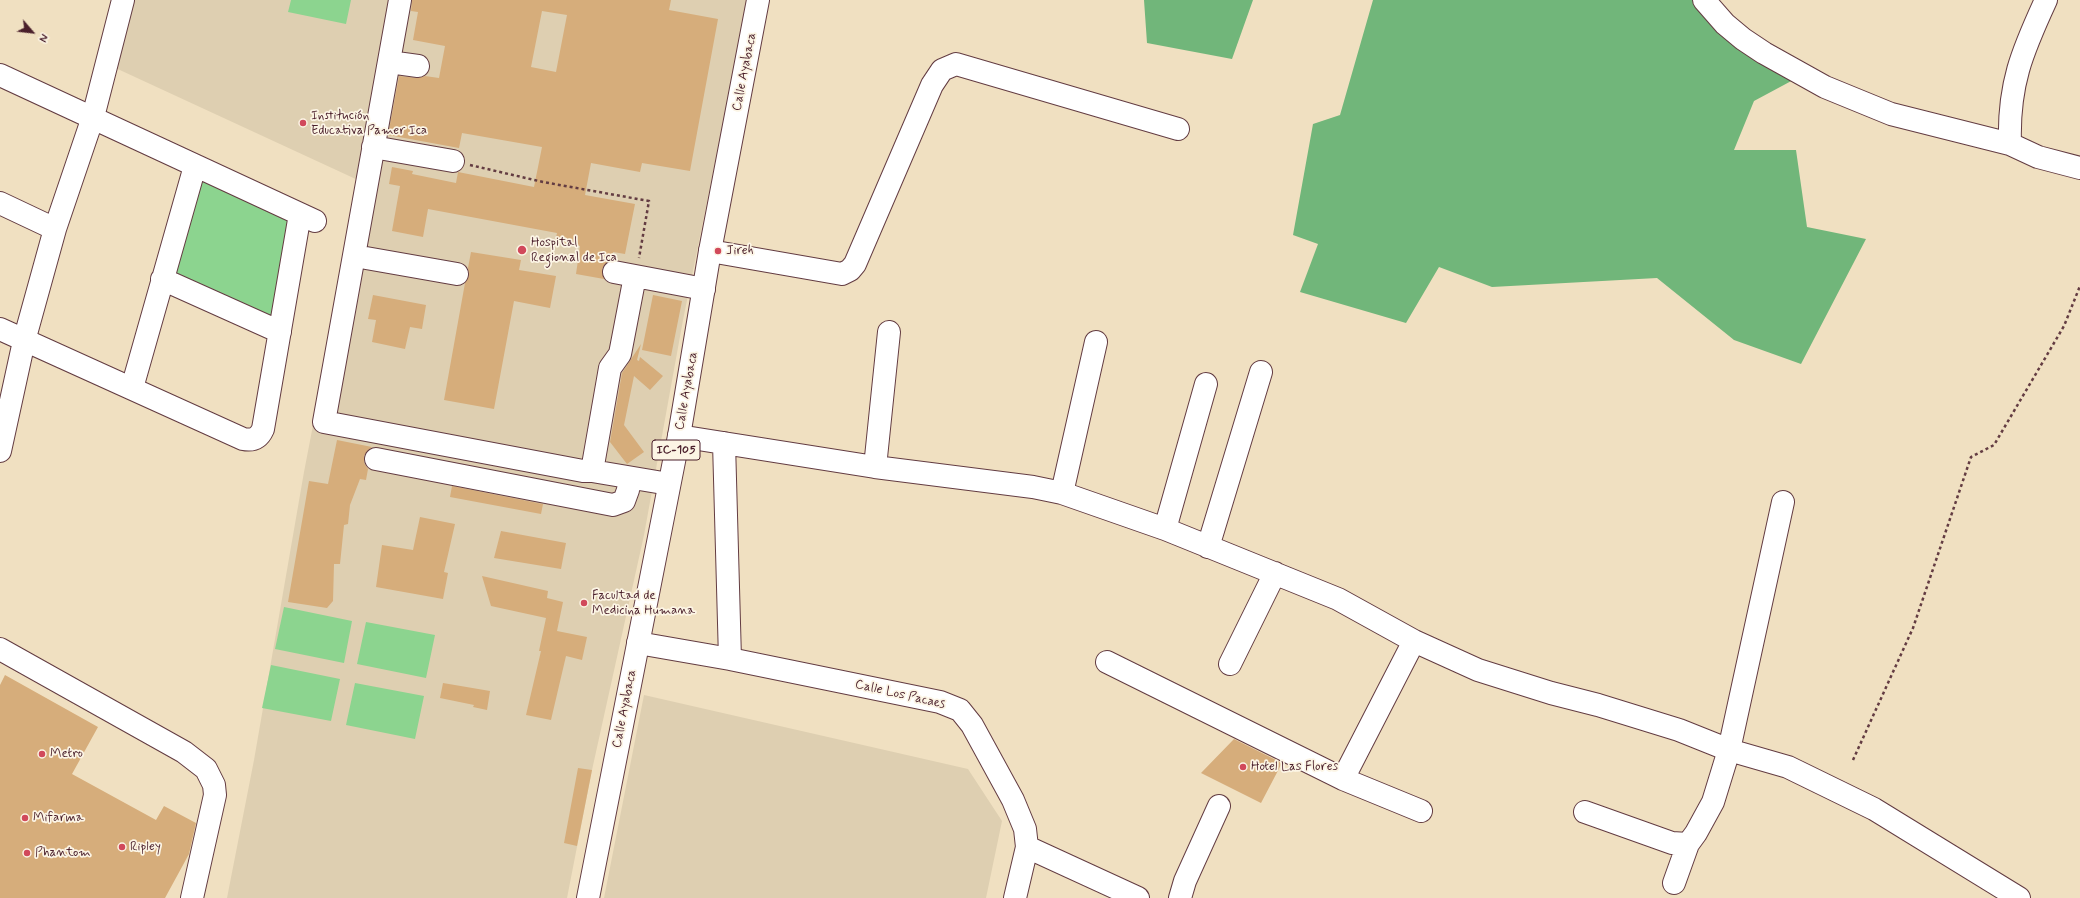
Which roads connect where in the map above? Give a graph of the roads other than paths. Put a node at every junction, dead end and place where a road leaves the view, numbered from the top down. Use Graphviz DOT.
graph roads {
  1 [pos="400,0"];
  2 [pos="758,0"];
  3 [pos="1704,0"];
  4 [pos="2046,0"];
  5 [pos="118,2"];
  6 [pos="389,62"];
  7 [pos="418,66"];
  8 [pos="0,75"];
  9 [pos="93,117"];
  10 [pos="1178,129"];
  11 [pos="2010,144"];
  12 [pos="380,148"];
  13 [pos="454,161"];
  14 [pos="195,166"];
  15 [pos="2080,168"];
  16 [pos="0,203"];
  17 [pos="55,229"];
  18 [pos="710,251"];
  19 [pos="366,258"];
  20 [pos="614,272"];
  21 [pos="457,274"];
  22 [pos="635,276"];
  23 [pos="162,279"];
  24 [pos="704,289"];
  25 [pos="0,329"];
  26 [pos="280,332"];
  27 [pos="889,332"];
  28 [pos="24,341"];
  29 [pos="1096,342"];
  30 [pos="1261,372"];
  31 [pos="1206,384"];
  32 [pos="132,388"];
  33 [pos="335,424"];
  34 [pos="392,435"];
  35 [pos="679,436"];
  36 [pos="724,443"];
  37 [pos="1,445"];
  38 [pos="481,452"];
  39 [pos="875,467"];
  40 [pos="592,471"];
  41 [pos="629,478"];
  42 [pos="475,479"];
  43 [pos="669,484"];
  44 [pos="1062,493"];
  45 [pos="1783,502"];
  46 [pos="1165,529"];
  47 [pos="1208,546"];
  48 [pos="1275,573"];
  49 [pos="1414,641"];
  50 [pos="638,643"];
  51 [pos="0,649"];
  52 [pos="730,659"];
  53 [pos="1107,662"];
  54 [pos="1230,664"];
  55 [pos="1729,750"];
  56 [pos="1344,779"];
  57 [pos="1219,806"];
  58 [pos="1421,811"];
  59 [pos="1585,812"];
  60 [pos="1688,844"];
  61 [pos="1027,847"];
  62 [pos="1674,882"];
  63 [pos="192,898"];
  64 [pos="588,898"];
  65 [pos="1015,898"];
  66 [pos="1138,898"];
  67 [pos="1180,898"];
  68 [pos="2018,898"];
  1 -- 6 [label="street"];
  2 -- 18 [label="street, Calle Ayabaca / IC-105"];
  3 -- 11 [label="street"];
  4 -- 11 [label="street"];
  5 -- 9 [label="street"];
  6 -- 7 [label="street"];
  6 -- 12 [label="street"];
  8 -- 9 [label="street"];
  9 -- 14 [label="street"];
  9 -- 17 [label="street"];
  10 -- 18 [label="street"];
  11 -- 15 [label="street"];
  12 -- 13 [label="street"];
  12 -- 19 [label="street"];
  12 -- 33 [label="street"];
  14 -- 23 [label="street"];
  14 -- 26 [label="street"];
  16 -- 17 [label="street"];
  17 -- 28 [label="street"];
  18 -- 24 [label="street, Calle Ayabaca / IC-105"];
  19 -- 21 [label="street"];
  19 -- 33 [label="street"];
  20 -- 22 [label="street"];
  22 -- 24 [label="street"];
  22 -- 40 [label="street"];
  23 -- 26 [label="street"];
  23 -- 32 [label="street"];
  24 -- 35 [label="street, Calle Ayabaca / IC-105"];
  25 -- 28 [label="street"];
  26 -- 32 [label="street"];
  27 -- 39 [label="street"];
  28 -- 32 [label="street"];
  28 -- 37 [label="street"];
  29 -- 44 [label="street"];
  30 -- 47 [label="street"];
  31 -- 46 [label="street"];
  33 -- 34 [label="street"];
  34 -- 38 [label="street"];
  34 -- 42 [label="street"];
  35 -- 36 [label="street"];
  35 -- 43 [label="street, Calle Ayabaca / IC-105"];
  36 -- 39 [label="street"];
  36 -- 52 [label="street"];
  38 -- 40 [label="street"];
  38 -- 42 [label="street"];
  39 -- 44 [label="street"];
  40 -- 41 [label="street"];
  41 -- 42 [label="street"];
  41 -- 43 [label="street"];
  43 -- 50 [label="street, Calle Ayabaca / IC-105"];
  44 -- 46 [label="street"];
  45 -- 55 [label="street"];
  46 -- 47 [label="street"];
  47 -- 48 [label="street"];
  48 -- 49 [label="street"];
  48 -- 54 [label="street"];
  49 -- 55 [label="street"];
  49 -- 56 [label="street"];
  50 -- 52 [label="street, Calle Los Pacaes"];
  50 -- 64 [label="street, Calle Ayabaca / IC-105"];
  51 -- 63 [label="street"];
  52 -- 61 [label="street, Calle Los Pacaes"];
  53 -- 56 [label="street"];
  55 -- 60 [label="street"];
  55 -- 68 [label="street"];
  56 -- 58 [label="street"];
  57 -- 67 [label="street"];
  59 -- 60 [label="street"];
  60 -- 62 [label="street"];
  61 -- 65 [label="street, Calle Los Pacaes"];
  61 -- 66 [label="street"];
}
